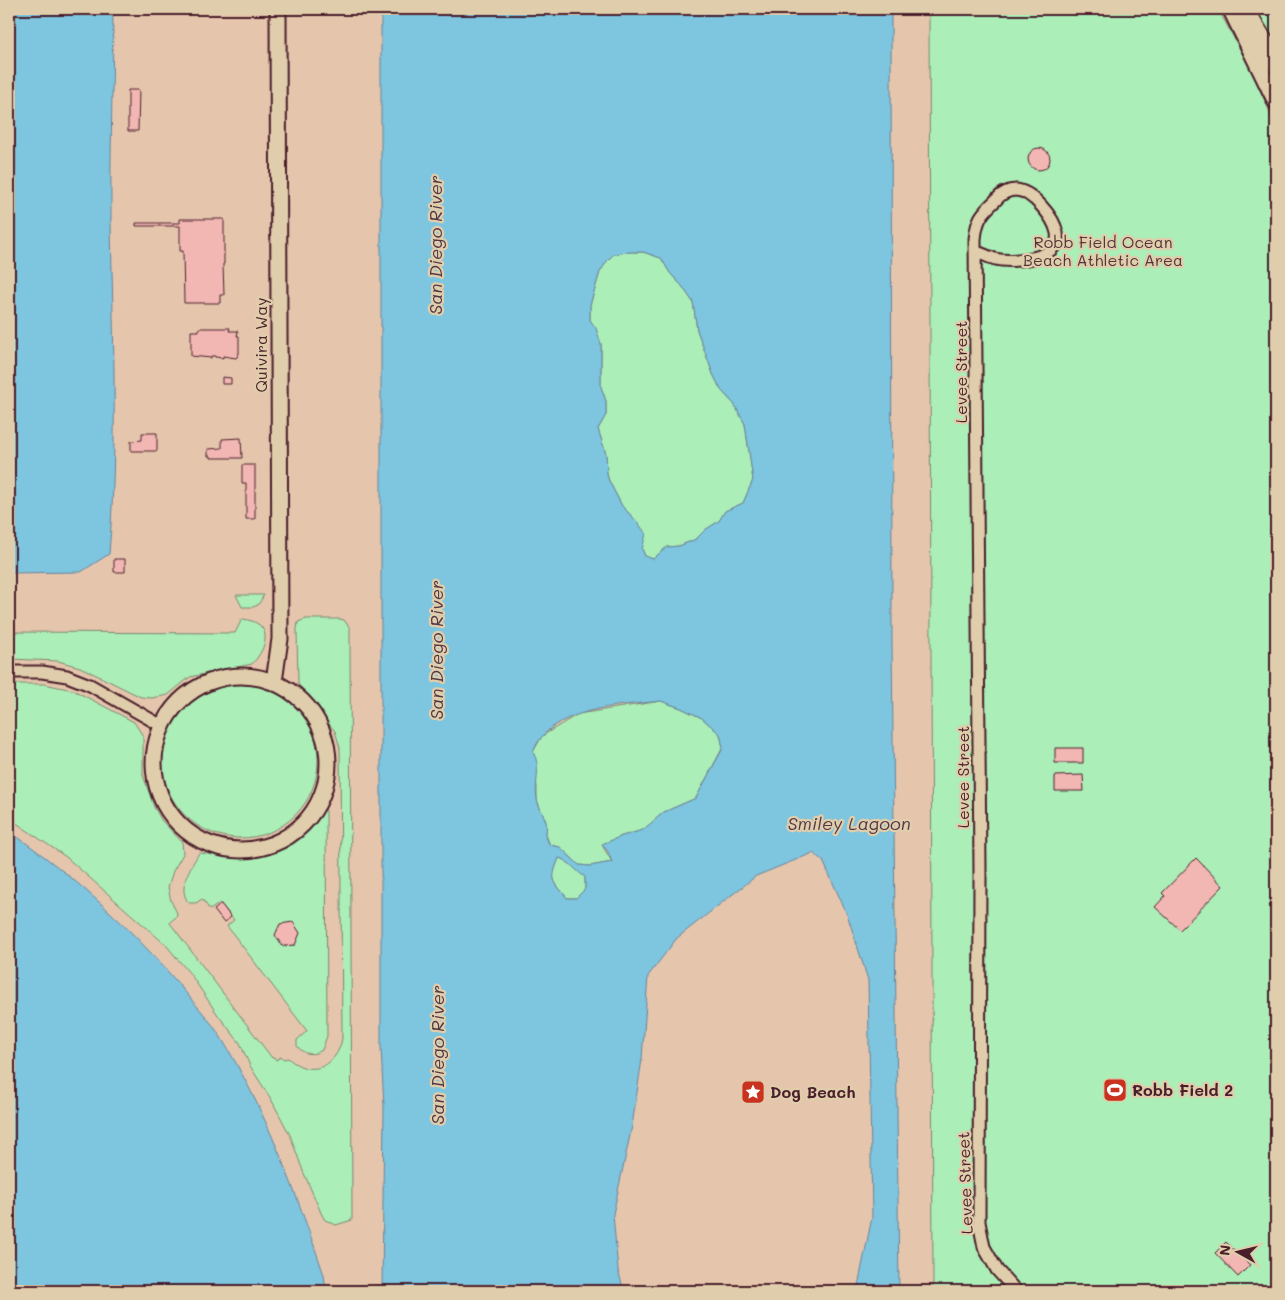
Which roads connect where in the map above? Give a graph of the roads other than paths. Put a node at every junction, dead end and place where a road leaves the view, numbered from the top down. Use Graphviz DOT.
graph roads {
  1 [pos="278,9"];
  2 [pos="1231,9"];
  3 [pos="1244,9"];
  4 [pos="1276,63"];
  5 [pos="1276,100"];
  6 [pos="976,252"];
  7 [pos="9,672"];
  8 [pos="274,682"];
  9 [pos="162,726"];
  10 [pos="1016,1291"];
  1 -- 8 [label="street, Quivira Way"];
  2 -- 5 [label="main road"];
  3 -- 4 [label="main road"];
  6 -- 6 [label="street, Levee Street"];
  6 -- 10 [label="street, Levee Street"];
  7 -- 9 [label="street"];
  8 -- 9 [label="street"];
  8 -- 9 [label="street"];
}
